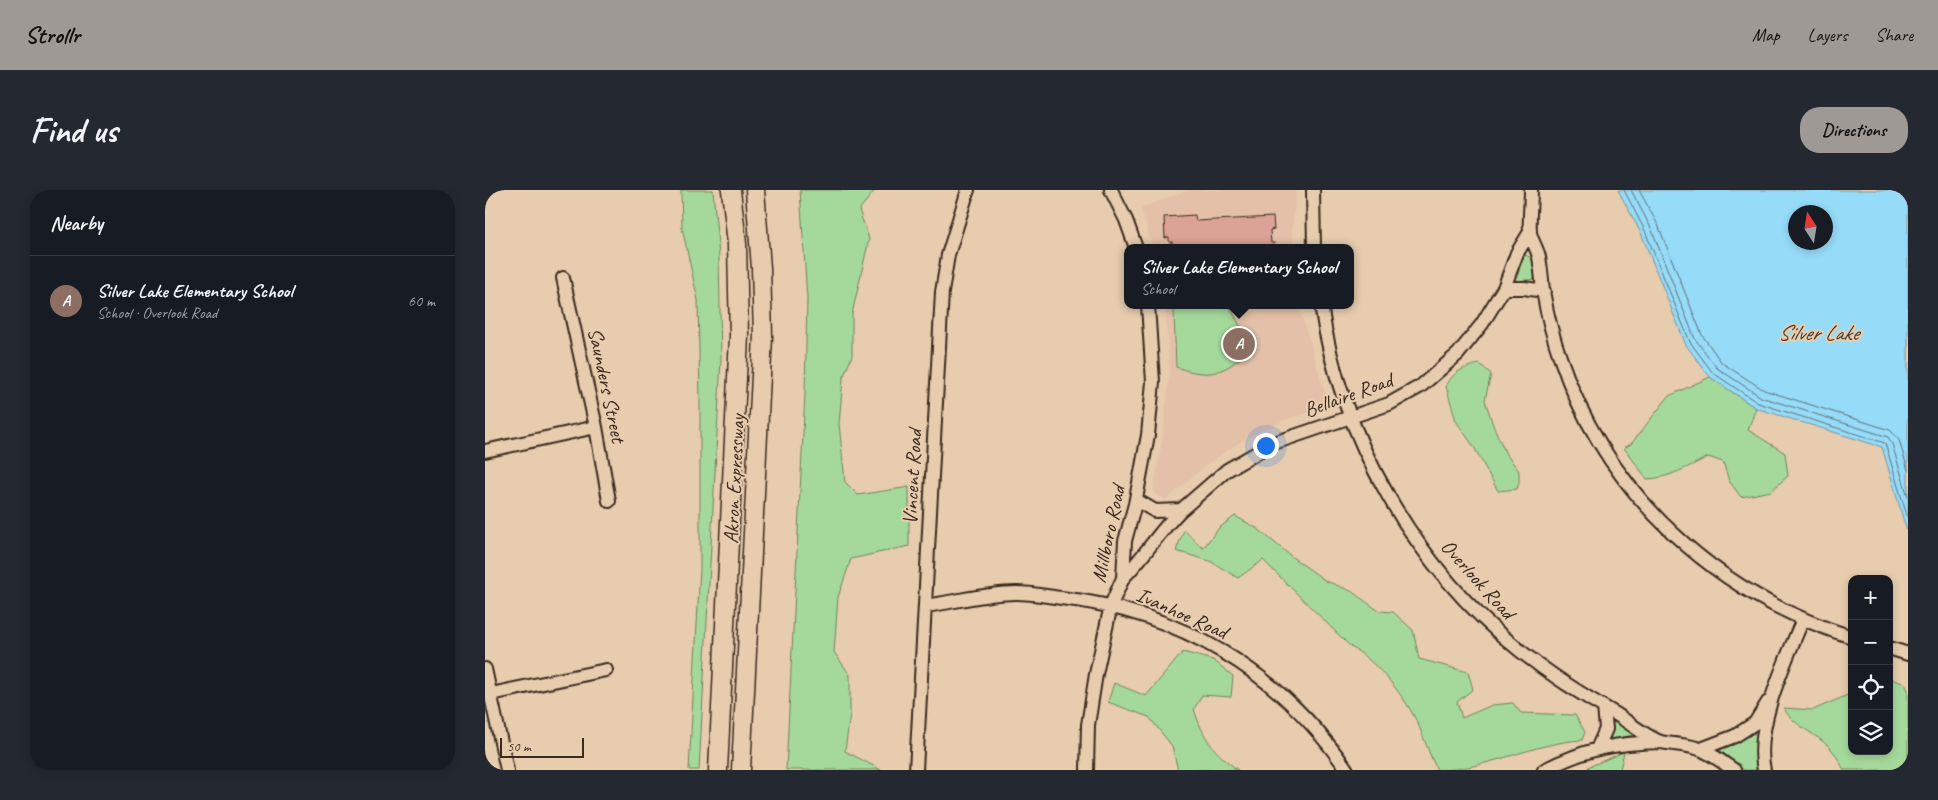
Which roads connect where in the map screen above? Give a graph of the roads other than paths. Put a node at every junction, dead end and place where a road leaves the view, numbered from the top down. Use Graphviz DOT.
graph roads {
  1 [pos="731,190"];
  2 [pos="755,190"];
  3 [pos="968,190"];
  4 [pos="1111,190"];
  5 [pos="1313,190"];
  6 [pos="1531,190"];
  7 [pos="1530,232"];
  8 [pos="1135,244"];
  9 [pos="1314,244"];
  10 [pos="563,278"];
  11 [pos="1504,288"];
  12 [pos="1543,291"];
  13 [pos="1148,309"];
  14 [pos="1322,309"];
  15 [pos="1351,416"];
  16 [pos="596,427"];
  17 [pos="485,451"];
  18 [pos="609,500"];
  19 [pos="1136,500"];
  20 [pos="1181,510"];
  21 [pos="1123,578"];
  22 [pos="1111,605"];
  23 [pos="925,606"];
  24 [pos="1803,619"];
  25 [pos="1848,636"];
  26 [pos="1893,649"];
  27 [pos="1908,654"];
  28 [pos="485,669"];
  29 [pos="606,670"];
  30 [pos="491,694"];
  31 [pos="1771,698"];
  32 [pos="1604,707"];
  33 [pos="491,733"];
  34 [pos="1661,742"];
  35 [pos="1598,747"];
  36 [pos="1701,749"];
  37 [pos="1733,769"];
  38 [pos="507,770"];
  39 [pos="719,770"];
  40 [pos="741,770"];
  41 [pos="916,770"];
  42 [pos="1087,770"];
  43 [pos="1347,770"];
  44 [pos="1544,770"];
  45 [pos="1764,770"];
  1 -- 39 [label="highway, Akron Expressway"];
  2 -- 40 [label="highway, Akron Expressway"];
  3 -- 23 [label="street, Vincent Road"];
  4 -- 8 [label="street"];
  5 -- 9 [label="street"];
  6 -- 7 [label="street"];
  7 -- 11 [label="street, Bellaire Road"];
  7 -- 12 [label="street"];
  10 -- 16 [label="street, Saunders Street"];
  11 -- 12 [label="street"];
  11 -- 15 [label="street, Bellaire Road"];
  12 -- 24 [label="street"];
  13 -- 19 [label="street, Millboro Road"];
  14 -- 15 [label="street, Overlook Road"];
  15 -- 20 [label="street, Bellaire Road"];
  15 -- 32 [label="street, Overlook Road"];
  16 -- 17 [label="street"];
  16 -- 18 [label="street, Saunders Street"];
  19 -- 20 [label="street"];
  19 -- 21 [label="street, Millboro Road"];
  20 -- 21 [label="street, Bellaire Road"];
  21 -- 22 [label="street, Millboro Road"];
  22 -- 23 [label="street, Ivanhoe Road"];
  22 -- 42 [label="street, Millboro Road"];
  22 -- 43 [label="street, Ivanhoe Road"];
  23 -- 41 [label="street, Vincent Road"];
  24 -- 25 [label="street"];
  24 -- 31 [label="street"];
  26 -- 27 [label="street"];
  28 -- 30 [label="street"];
  29 -- 30 [label="street"];
  30 -- 33 [label="street"];
  31 -- 36 [label="street"];
  31 -- 45 [label="street"];
  32 -- 34 [label="street, Overlook Road"];
  32 -- 35 [label="street"];
  33 -- 38 [label="street"];
  34 -- 35 [label="street"];
  34 -- 36 [label="street, Overlook Road"];
  35 -- 44 [label="street"];
  36 -- 37 [label="street, Overlook Road"];
}
